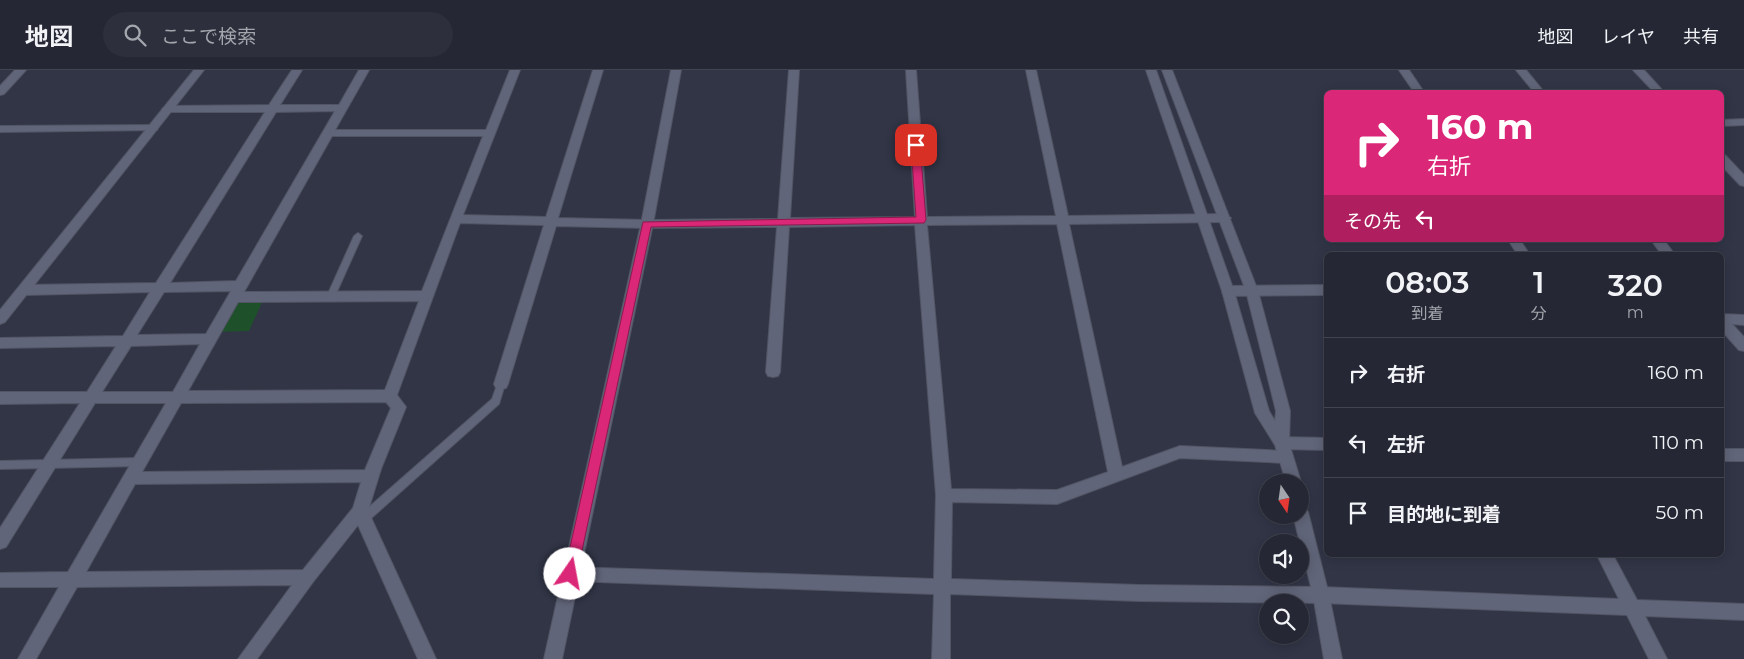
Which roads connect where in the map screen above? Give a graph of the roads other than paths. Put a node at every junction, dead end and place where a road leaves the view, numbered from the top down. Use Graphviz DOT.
graph roads {
  1 [pos="21,70"];
  2 [pos="199,70"];
  3 [pos="297,70"];
  4 [pos="364,70"];
  5 [pos="515,70"];
  6 [pos="598,70"];
  7 [pos="676,70"];
  8 [pos="794,70"];
  9 [pos="911,70"];
  10 [pos="1031,70"];
  11 [pos="1151,70"];
  12 [pos="1167,70"];
  13 [pos="1404,70"];
  14 [pos="1521,70"];
  15 [pos="1638,70"];
  16 [pos="1418,90"];
  17 [pos="1537,90"];
  18 [pos="1657,90"];
  19 [pos="0,92"];
  20 [pos="273,108"];
  21 [pos="342,108"];
  22 [pos="167,110"];
  23 [pos="1744,122"];
  24 [pos="1724,123"];
  25 [pos="153,128"];
  26 [pos="0,129"];
  27 [pos="328,133"];
  28 [pos="489,133"];
  29 [pos="1724,161"];
  30 [pos="1742,178"];
  31 [pos="1203,218"];
  32 [pos="1225,218"];
  33 [pos="455,219"];
  34 [pos="1063,219"];
  35 [pos="921,220"];
  36 [pos="550,221"];
  37 [pos="782,222"];
  38 [pos="647,224"];
  39 [pos="358,236"];
  40 [pos="1659,242"];
  41 [pos="1667,252"];
  42 [pos="160,288"];
  43 [pos="25,290"];
  44 [pos="1252,290"];
  45 [pos="1324,290"];
  46 [pos="237,291"];
  47 [pos="1228,291"];
  48 [pos="331,296"];
  49 [pos="427,296"];
  50 [pos="0,319"];
  51 [pos="1724,320"];
  52 [pos="1744,320"];
  53 [pos="1724,323"];
  54 [pos="210,339"];
  55 [pos="126,341"];
  56 [pos="0,342"];
  57 [pos="1744,346"];
  58 [pos="773,372"];
  59 [pos="501,384"];
  60 [pos="390,396"];
  61 [pos="177,397"];
  62 [pos="0,398"];
  63 [pos="91,398"];
  64 [pos="1324,444"];
  65 [pos="1284,450"];
  66 [pos="1724,455"];
  67 [pos="1744,455"];
  68 [pos="139,462"];
  69 [pos="49,464"];
  70 [pos="0,465"];
  71 [pos="1116,474"];
  72 [pos="1291,474"];
  73 [pos="371,476"];
  74 [pos="131,478"];
  75 [pos="944,495"];
  76 [pos="362,515"];
  77 [pos="1303,524"];
  78 [pos="0,542"];
  79 [pos="1606,557"];
  80 [pos="570,574"];
  81 [pos="307,577"];
  82 [pos="73,579"];
  83 [pos="0,580"];
  84 [pos="944,585"];
  85 [pos="1321,595"];
  86 [pos="1632,608"];
  87 [pos="1744,612"];
  88 [pos="27,659"];
  89 [pos="247,659"];
  90 [pos="427,659"];
  91 [pos="553,659"];
  92 [pos="941,659"];
  93 [pos="1332,659"];
  94 [pos="1658,659"];
  1 -- 19 [label="street"];
  2 -- 22 [label="street"];
  3 -- 20 [label="street"];
  4 -- 21 [label="street"];
  5 -- 28 [label="street"];
  6 -- 36 [label="street"];
  7 -- 38 [label="street"];
  8 -- 37 [label="street"];
  9 -- 35 [label="street"];
  10 -- 34 [label="street"];
  11 -- 31 [label="street"];
  12 -- 32 [label="street"];
  13 -- 16 [label="street"];
  14 -- 17 [label="street"];
  15 -- 18 [label="street"];
  20 -- 21 [label="street"];
  20 -- 22 [label="street"];
  20 -- 42 [label="street"];
  21 -- 27 [label="street"];
  22 -- 25 [label="street"];
  23 -- 24 [label="street"];
  25 -- 26 [label="street"];
  25 -- 43 [label="street"];
  27 -- 28 [label="street"];
  27 -- 46 [label="street"];
  28 -- 33 [label="street"];
  29 -- 30 [label="street"];
  31 -- 32 [label="street"];
  31 -- 34 [label="street"];
  31 -- 47 [label="street"];
  32 -- 44 [label="street"];
  33 -- 36 [label="street"];
  33 -- 49 [label="street"];
  34 -- 35 [label="street"];
  34 -- 71 [label="street"];
  35 -- 37 [label="street"];
  35 -- 75 [label="street"];
  36 -- 38 [label="street"];
  36 -- 59 [label="street"];
  37 -- 38 [label="street"];
  37 -- 58 [label="street"];
  38 -- 80 [label="street"];
  39 -- 48 [label="lane"];
  40 -- 41 [label="street"];
  42 -- 43 [label="street"];
  42 -- 46 [label="street"];
  42 -- 55 [label="street"];
  43 -- 50 [label="street"];
  44 -- 45 [label="street"];
  44 -- 47 [label="street"];
  44 -- 65 [label="street"];
  46 -- 48 [label="street"];
  46 -- 54 [label="street"];
  47 -- 65 [label="street"];
  48 -- 49 [label="street"];
  49 -- 60 [label="street"];
  51 -- 52 [label="street"];
  53 -- 57 [label="street"];
  54 -- 55 [label="street"];
  54 -- 61 [label="street"];
  55 -- 56 [label="street"];
  55 -- 63 [label="street"];
  59 -- 76 [label="lane"];
  60 -- 61 [label="street"];
  60 -- 73 [label="street"];
  61 -- 63 [label="street"];
  61 -- 68 [label="street"];
  62 -- 63 [label="street"];
  63 -- 69 [label="street"];
  64 -- 65 [label="street"];
  65 -- 71 [label="street"];
  65 -- 72 [label="street"];
  66 -- 67 [label="street"];
  68 -- 69 [label="lane"];
  68 -- 74 [label="street"];
  69 -- 70 [label="lane"];
  69 -- 78 [label="street"];
  71 -- 75 [label="street"];
  73 -- 74 [label="street"];
  73 -- 76 [label="street"];
  74 -- 82 [label="street"];
  75 -- 84 [label="street"];
  76 -- 81 [label="street"];
  76 -- 90 [label="street"];
  77 -- 85 [label="street"];
  79 -- 86 [label="street"];
  80 -- 84 [label="street"];
  80 -- 91 [label="street"];
  81 -- 82 [label="street"];
  81 -- 89 [label="street"];
  82 -- 83 [label="street"];
  82 -- 88 [label="street"];
  84 -- 85 [label="street"];
  84 -- 92 [label="street"];
  85 -- 86 [label="street"];
  85 -- 93 [label="street"];
  86 -- 87 [label="street"];
  86 -- 94 [label="street"];
}
